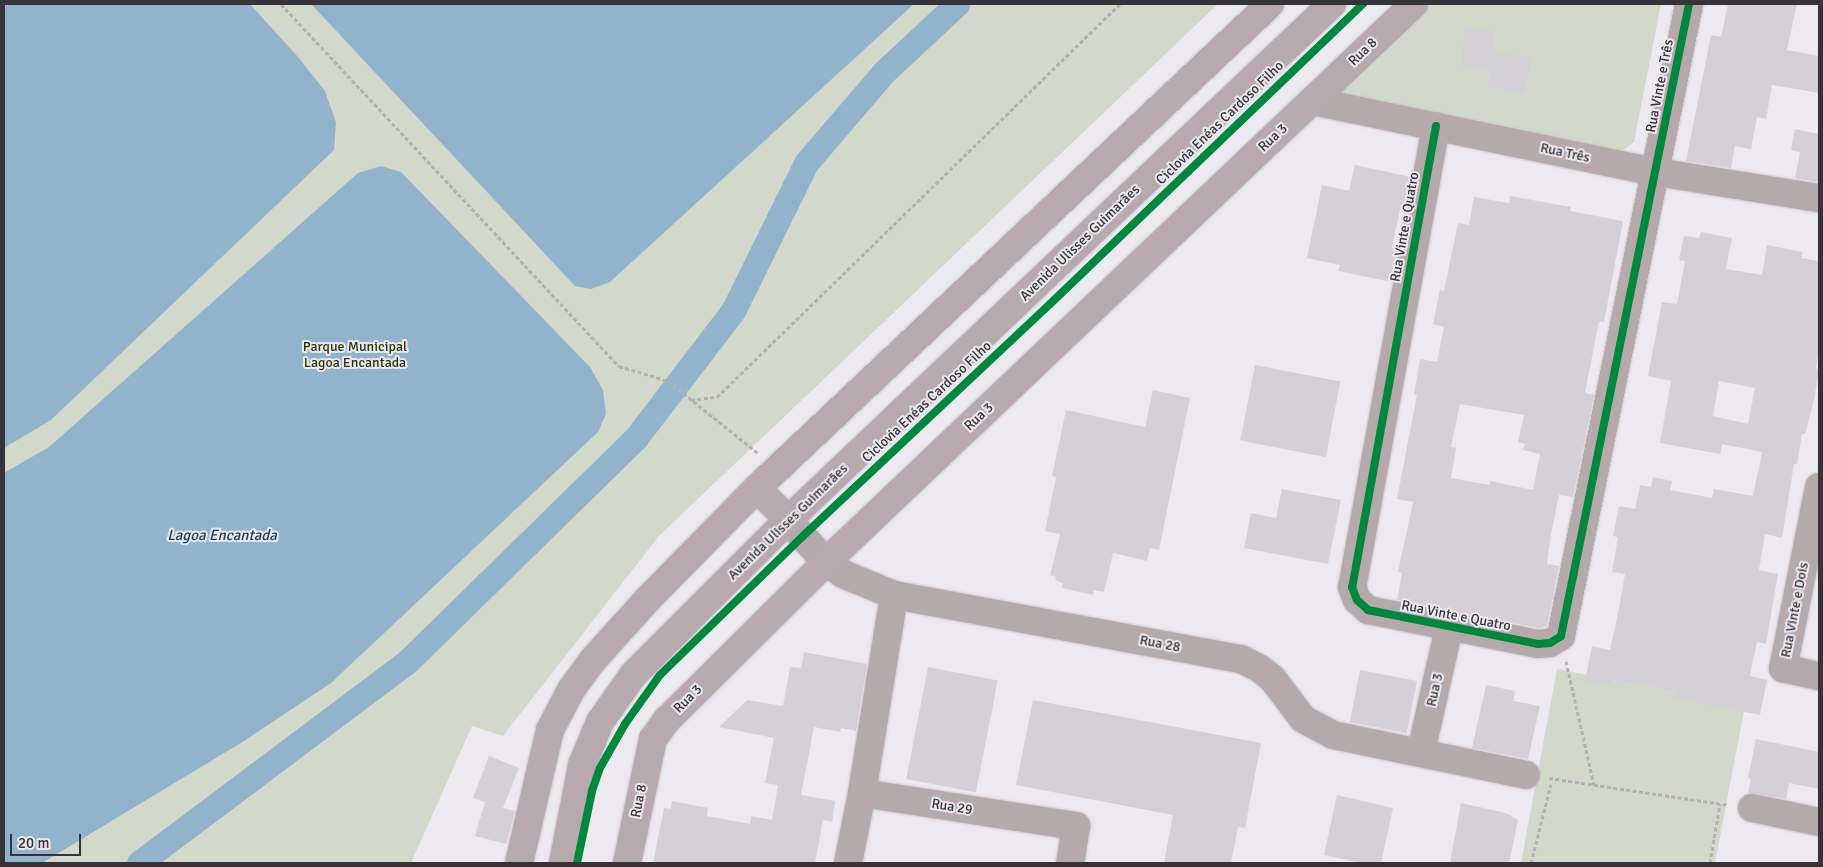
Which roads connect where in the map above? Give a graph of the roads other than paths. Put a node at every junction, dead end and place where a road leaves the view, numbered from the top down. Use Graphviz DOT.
graph roads {
  1 [pos="1270,4"];
  2 [pos="1332,4"];
  3 [pos="1414,4"];
  4 [pos="1689,4"];
  5 [pos="1312,101"];
  6 [pos="1436,126"];
  7 [pos="1656,172"];
  8 [pos="1819,198"];
  9 [pos="1819,487"];
  10 [pos="757,488"];
  11 [pos="788,520"];
  12 [pos="826,562"];
  13 [pos="894,595"];
  14 [pos="1449,628"];
  15 [pos="1819,676"];
  16 [pos="653,739"];
  17 [pos="1420,752"];
  18 [pos="1540,777"];
  19 [pos="862,793"];
  20 [pos="1752,808"];
  21 [pos="1819,822"];
  22 [pos="520,863"];
  23 [pos="563,863"];
  24 [pos="627,863"];
  25 [pos="848,863"];
  26 [pos="1070,863"];
  1 -- 10 [label="main road"];
  2 -- 11 [label="main road, Avenida Ulisses Guimarães"];
  3 -- 5 [label="main road, Rua 8"];
  4 -- 7 [label="street, Rua Vinte e Três"];
  5 -- 6 [label="street, Rua Três"];
  5 -- 12 [label="main road, Rua 3"];
  6 -- 7 [label="street, Rua Três"];
  6 -- 14 [label="street, Rua Vinte e Quatro"];
  7 -- 8 [label="street, Rua Três"];
  7 -- 14 [label="street, Rua Vinte e Quatro"];
  9 -- 15 [label="street, Rua Vinte e Dois"];
  10 -- 11 [label="main road"];
  10 -- 22 [label="main road"];
  11 -- 12 [label="street, Rua 28"];
  11 -- 23 [label="main road, Avenida Ulisses Guimarães"];
  12 -- 13 [label="street, Rua 28"];
  12 -- 16 [label="main road, Rua 3"];
  13 -- 17 [label="street, Rua 28"];
  13 -- 19 [label="street"];
  14 -- 17 [label="street, Rua 3"];
  16 -- 24 [label="main road, Rua 8"];
  17 -- 18 [label="street, Rua 28"];
  19 -- 25 [label="street"];
  19 -- 26 [label="street, Rua 29"];
  20 -- 21 [label="street"];
}
